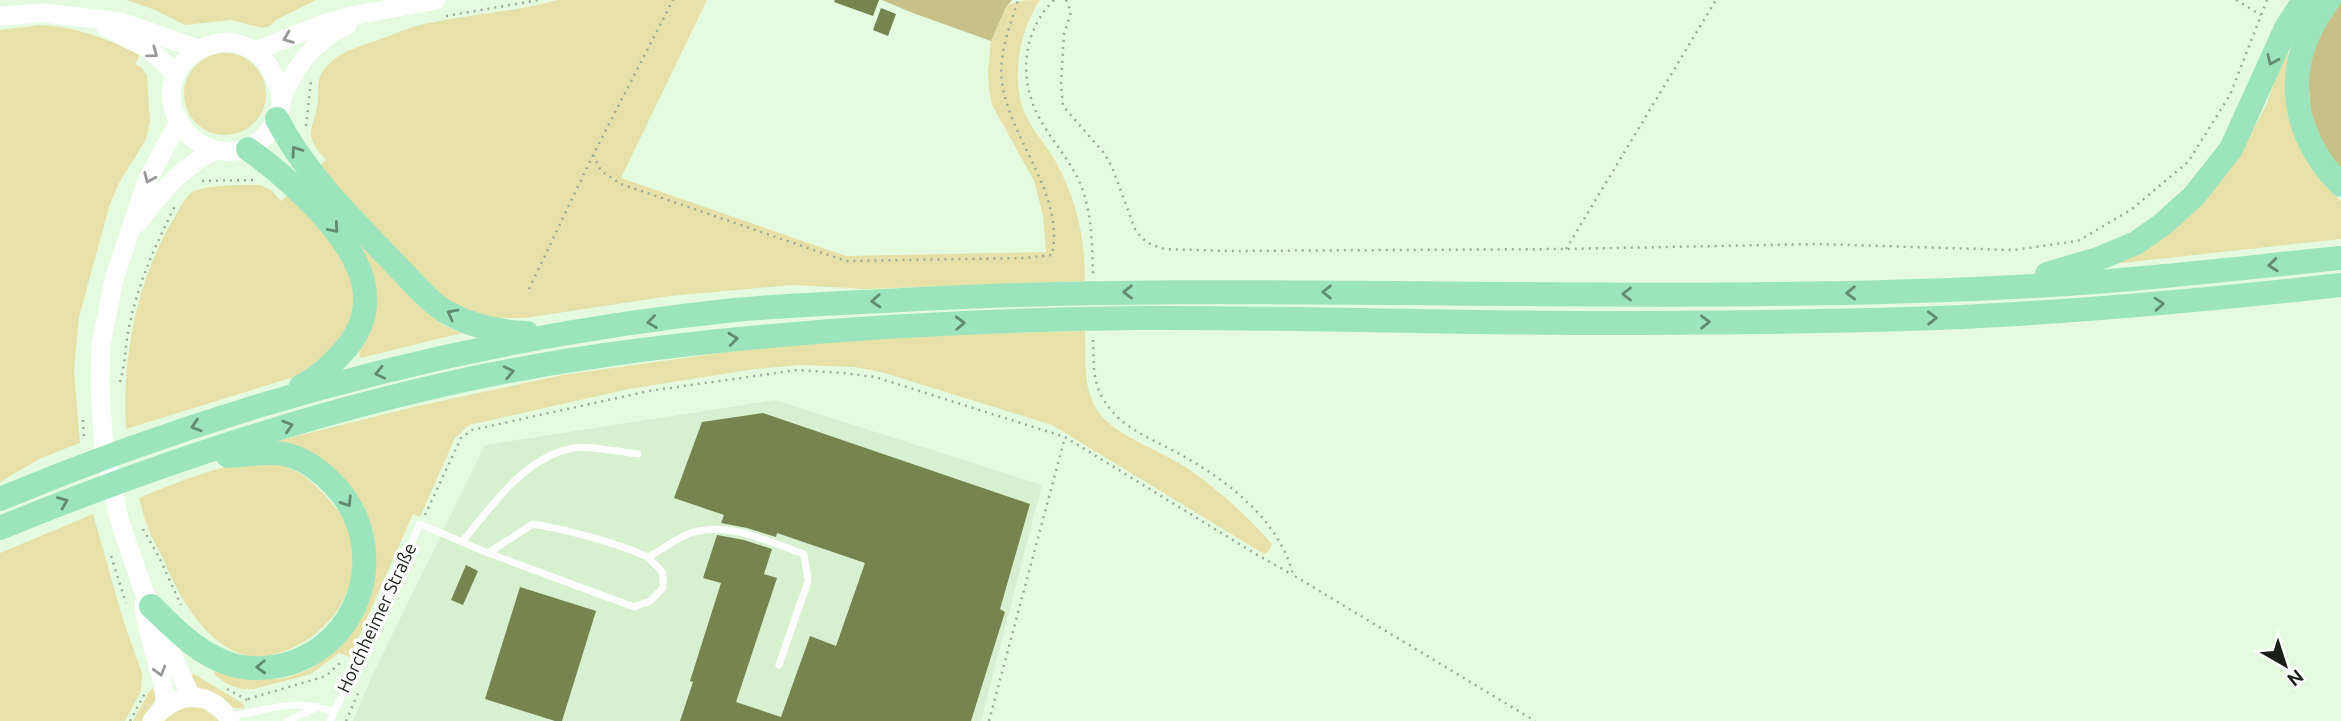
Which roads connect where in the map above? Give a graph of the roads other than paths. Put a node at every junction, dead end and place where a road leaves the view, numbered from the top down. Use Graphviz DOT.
graph roads {
  1 [pos="436,0"];
  2 [pos="2304,0"];
  3 [pos="2329,0"];
  4 [pos="370,13"];
  5 [pos="0,16"];
  6 [pos="82,17"];
  7 [pos="198,49"];
  8 [pos="255,51"];
  9 [pos="176,74"];
  10 [pos="279,109"];
  11 [pos="178,121"];
  12 [pos="248,149"];
  13 [pos="213,150"];
  14 [pos="2341,185"];
  15 [pos="127,238"];
  16 [pos="2341,258"];
  17 [pos="2341,285"];
  18 [pos="1968,290"];
  19 [pos="566,334"];
  20 [pos="261,405"];
  21 [pos="638,454"];
  22 [pos="175,460"];
  23 [pos="0,499"];
  24 [pos="0,528"];
  25 [pos="462,542"];
  26 [pos="488,553"];
  27 [pos="648,557"];
  28 [pos="147,597"];
  29 [pos="779,666"];
  30 [pos="191,697"];
  31 [pos="166,705"];
  32 [pos="320,707"];
  33 [pos="334,712"];
  34 [pos="229,719"];
  35 [pos="152,721"];
  36 [pos="287,721"];
  37 [pos="330,721"];
  1 -- 4 [label="main road"];
  2 -- 18 [label="highway, one-way"];
  3 -- 14 [label="highway"];
  4 -- 8 [label="main road, one-way"];
  4 -- 10 [label="main road"];
  5 -- 6 [label="main road"];
  6 -- 7 [label="main road"];
  6 -- 9 [label="main road, one-way"];
  7 -- 8 [label="main road"];
  7 -- 9 [label="main road"];
  8 -- 10 [label="main road"];
  9 -- 11 [label="main road"];
  10 -- 12 [label="main road"];
  19 -- 10 [label="highway, one-way"];
  11 -- 13 [label="main road"];
  11 -- 15 [label="main road, one-way"];
  12 -- 13 [label="main road"];
  12 -- 20 [label="highway, one-way"];
  13 -- 15 [label="main road"];
  15 -- 28 [label="main road"];
  16 -- 18 [label="highway, one-way"];
  22 -- 17 [label="highway, one-way"];
  18 -- 19 [label="highway, one-way"];
  19 -- 20 [label="highway, one-way"];
  20 -- 23 [label="highway, one-way"];
  21 -- 25 [label="lane"];
  24 -- 22 [label="highway, one-way"];
  22 -- 28 [label="highway, one-way"];
  25 -- 26 [label="lane"];
  25 -- 33 [label="lane, Horchheimer Straße"];
  26 -- 27 [label="lane"];
  26 -- 27 [label="lane"];
  27 -- 29 [label="lane"];
  28 -- 30 [label="main road"];
  28 -- 31 [label="main road, one-way"];
  30 -- 31 [label="main road"];
  30 -- 34 [label="main road"];
  31 -- 35 [label="main road"];
  32 -- 33 [label="lane, Horchheimer Straße"];
  32 -- 34 [label="lane, Horchheimer Straße"];
  32 -- 36 [label="lane, Horchheimer Straße"];
  33 -- 37 [label="lane, Horchheimer Straße"];
}
